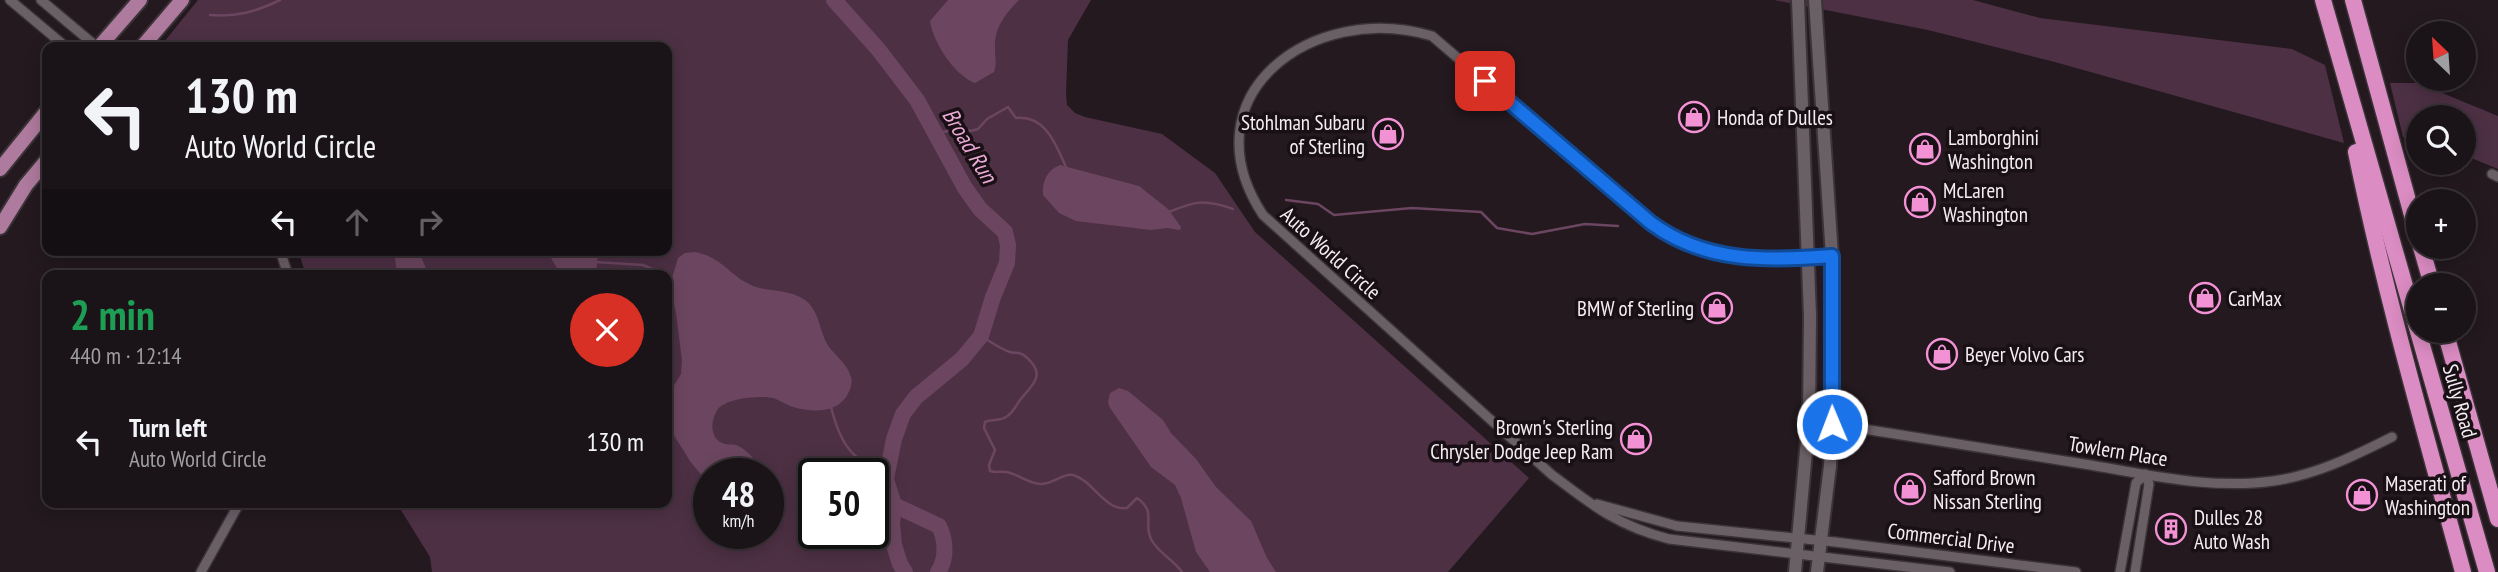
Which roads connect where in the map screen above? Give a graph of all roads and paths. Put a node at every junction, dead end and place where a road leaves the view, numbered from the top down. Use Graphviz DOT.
graph roads {
  1 [pos="10,0"];
  2 [pos="41,0"];
  3 [pos="140,0"];
  4 [pos="182,0"];
  5 [pos="1815,0"];
  6 [pos="2323,0"];
  7 [pos="2353,0"];
  8 [pos="1799,6"];
  9 [pos="1399,20"];
  10 [pos="60,42"];
  11 [pos="92,42"];
  12 [pos="102,42"];
  13 [pos="146,42"];
  14 [pos="2335,43"];
  15 [pos="1270,56"];
  16 [pos="42,117"];
  17 [pos="42,166"];
  18 [pos="0,169"];
  19 [pos="2406,193"];
  20 [pos="0,227"];
  21 [pos="1832,256"];
  22 [pos="1810,258"];
  23 [pos="2448,343"];
  24 [pos="1832,424"];
  25 [pos="2392,438"];
  26 [pos="2145,474"];
  27 [pos="1588,501"];
  28 [pos="237,508"];
  29 [pos="2498,519"];
  30 [pos="1799,539"];
  31 [pos="1821,541"];
  32 [pos="1797,555"];
  33 [pos="1819,557"];
  34 [pos="201,572"];
  35 [pos="1795,572"];
  36 [pos="1817,572"];
  37 [pos="1950,572"];
  38 [pos="2076,572"];
  39 [pos="2120,572"];
  40 [pos="2135,572"];
  41 [pos="2463,572"];
  42 [pos="2487,572"];
  1 -- 10 [label="street"];
  2 -- 11 [label="street"];
  3 -- 12 [label="main road"];
  4 -- 13 [label="main road"];
  5 -- 21 [label="main road"];
  6 -- 14 [label="highway, Sully Road"];
  7 -- 19 [label="highway"];
  8 -- 22 [label="main road"];
  9 -- 22 [label="street"];
  14 -- 41 [label="highway"];
  14 -- 42 [label="highway, Sully Road"];
  15 -- 27 [label="street, Auto World Circle"];
  16 -- 18 [label="main road"];
  17 -- 20 [label="main road"];
  21 -- 22 [label="street"];
  21 -- 24 [label="main road"];
  22 -- 30 [label="main road"];
  23 -- 29 [label="highway, Sully Road"];
  24 -- 26 [label="street, Towlern Place"];
  24 -- 31 [label="main road"];
  25 -- 26 [label="street, Towlern Place"];
  26 -- 39 [label="street"];
  26 -- 40 [label="street"];
  27 -- 30 [label="street, Auto World Circle"];
  27 -- 32 [label="street, Auto World Circle"];
  28 -- 34 [label="street"];
  30 -- 31 [label="street, Auto World Circle"];
  30 -- 32 [label="main road"];
  31 -- 33 [label="main road"];
  31 -- 38 [label="street, Commercial Drive"];
  32 -- 33 [label="street, Commercial Drive"];
  32 -- 35 [label="main road"];
  33 -- 36 [label="main road"];
  33 -- 37 [label="street, Commercial Drive"];
}
